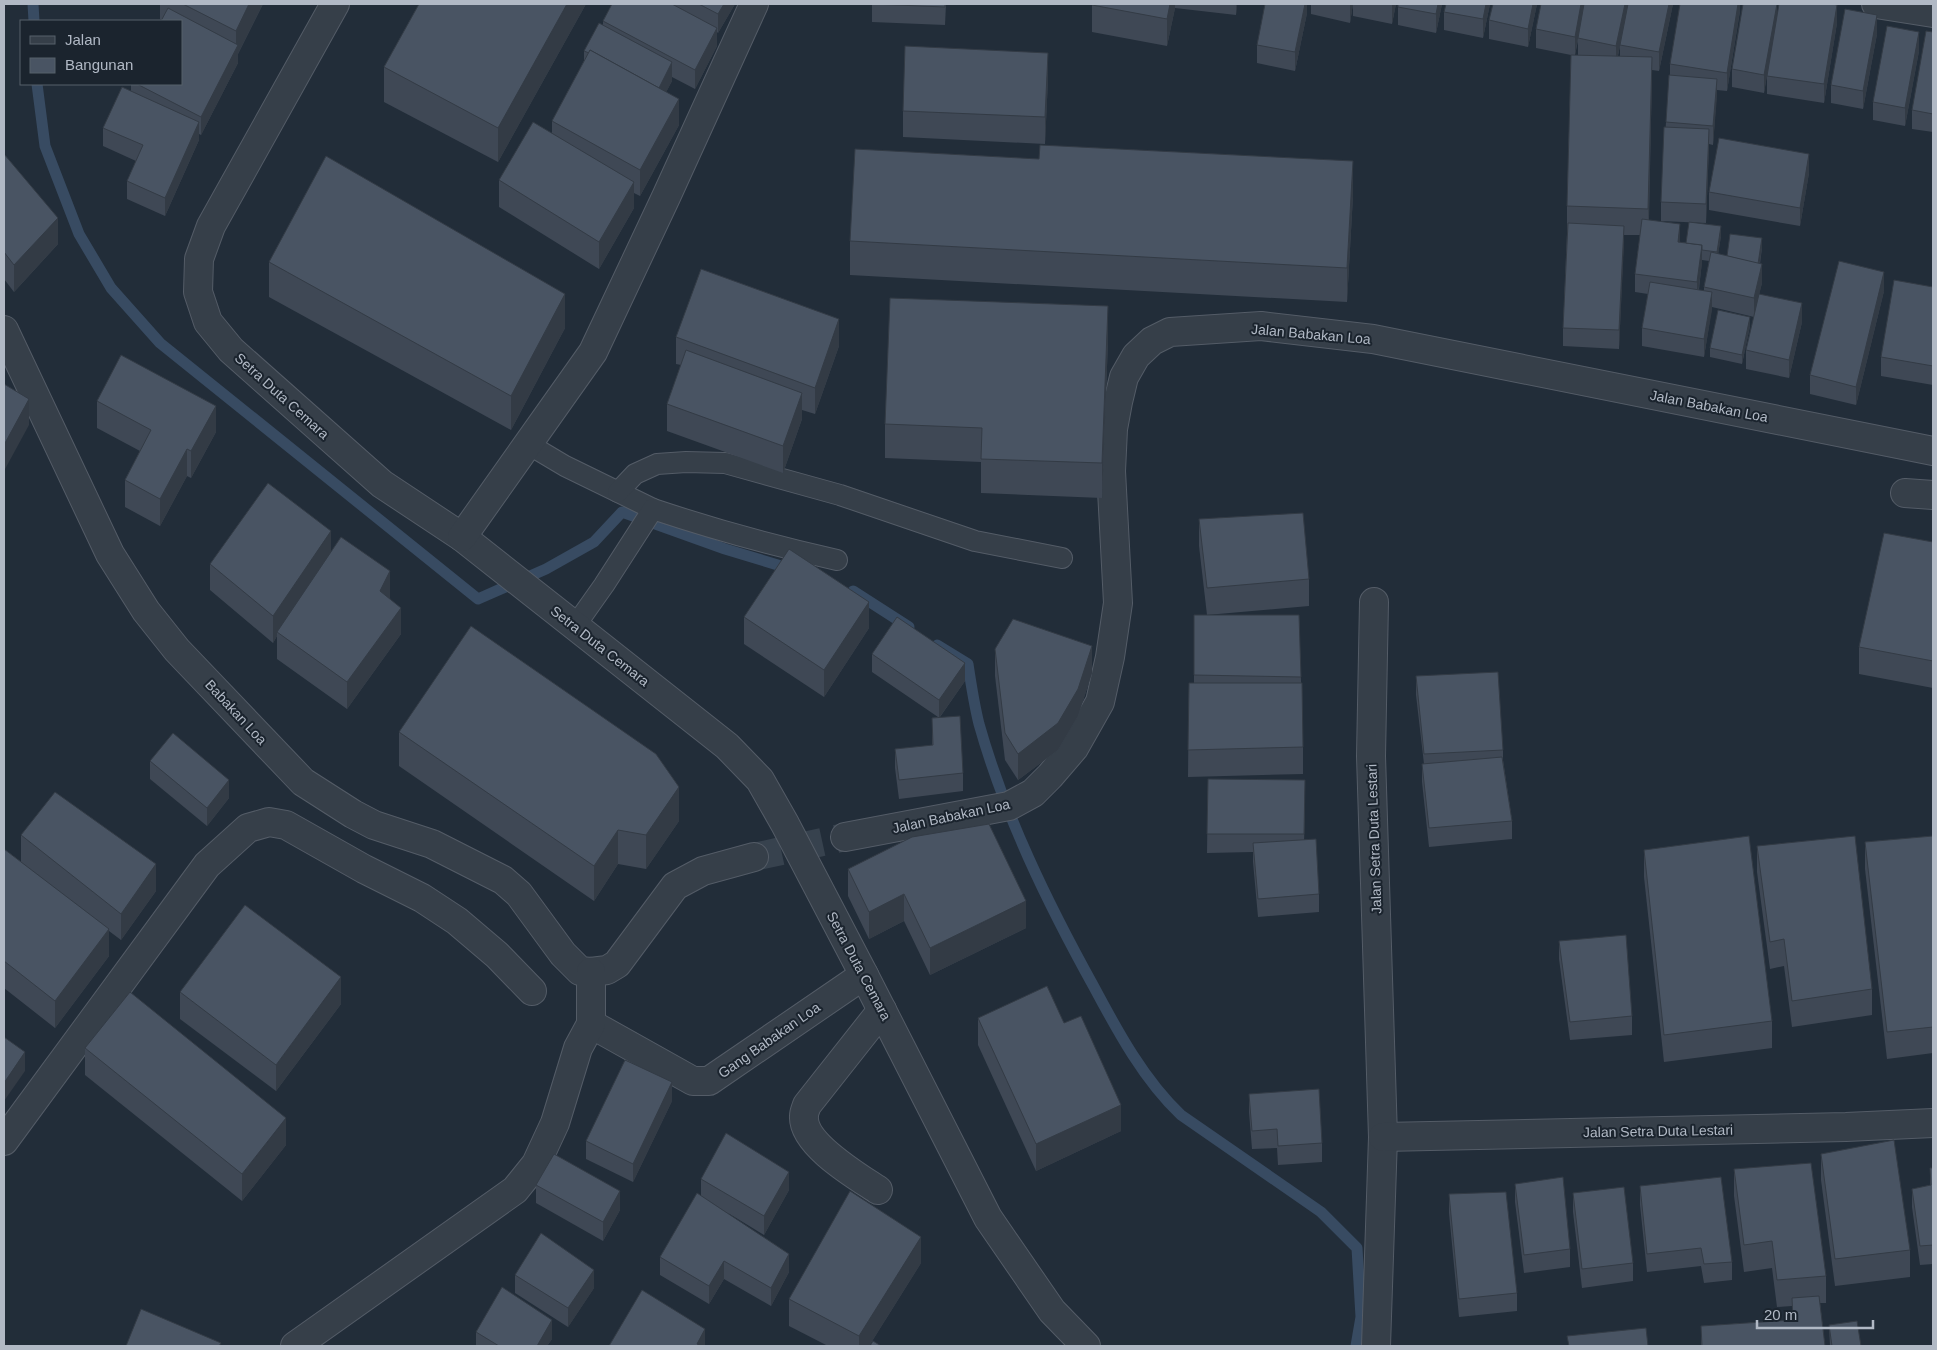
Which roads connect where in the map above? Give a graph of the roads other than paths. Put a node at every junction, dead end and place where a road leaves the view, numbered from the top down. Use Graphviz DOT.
graph roads {
  1 [pos="335,4"];
  2 [pos="754,4"];
  3 [pos="1876,4"];
  4 [pos="1932,10"];
  5 [pos="4,330"];
  6 [pos="528,444"];
  7 [pos="1933,451"];
  8 [pos="618,492"];
  9 [pos="1905,493"];
  10 [pos="1933,495"];
  11 [pos="653,509"];
  12 [pos="462,538"];
  13 [pos="1062,558"];
  14 [pos="837,560"];
  15 [pos="1374,602"];
  16 [pos="575,626"];
  17 [pos="845,837"];
  18 [pos="754,857"];
  19 [pos="591,972"];
  20 [pos="864,975"];
  21 [pos="532,991"];
  22 [pos="882,1010"];
  23 [pos="591,1024"];
  24 [pos="1933,1123"];
  25 [pos="1383,1137"];
  26 [pos="4,1141"];
  27 [pos="878,1190"];
  28 [pos="295,1346"];
  29 [pos="1086,1346"];
  30 [pos="1376,1346"];
  1 -- 12 [label="street, Setra Duta Cemara"];
  2 -- 6 [label="street"];
  3 -- 4 [label="street"];
  5 -- 19 [label="street, Babakan Loa"];
  6 -- 8 [label="lane"];
  6 -- 12 [label="street"];
  7 -- 17 [label="street, Jalan Babakan Loa"];
  8 -- 11 [label="lane"];
  8 -- 13 [label="lane"];
  9 -- 10 [label="street"];
  11 -- 14 [label="lane"];
  11 -- 16 [label="lane"];
  12 -- 16 [label="street, Setra Duta Cemara"];
  15 -- 25 [label="street, Jalan Setra Duta Lestari"];
  16 -- 20 [label="street, Setra Duta Cemara"];
  18 -- 19 [label="street"];
  19 -- 23 [label="street"];
  20 -- 22 [label="street, Setra Duta Cemara"];
  20 -- 23 [label="street, Gang Babakan Loa"];
  21 -- 26 [label="street"];
  22 -- 27 [label="street"];
  22 -- 29 [label="street, Setra Duta Cemara"];
  23 -- 28 [label="street"];
  24 -- 25 [label="street, Jalan Setra Duta Lestari"];
  25 -- 30 [label="street, Jalan Setra Duta Lestari"];
}
